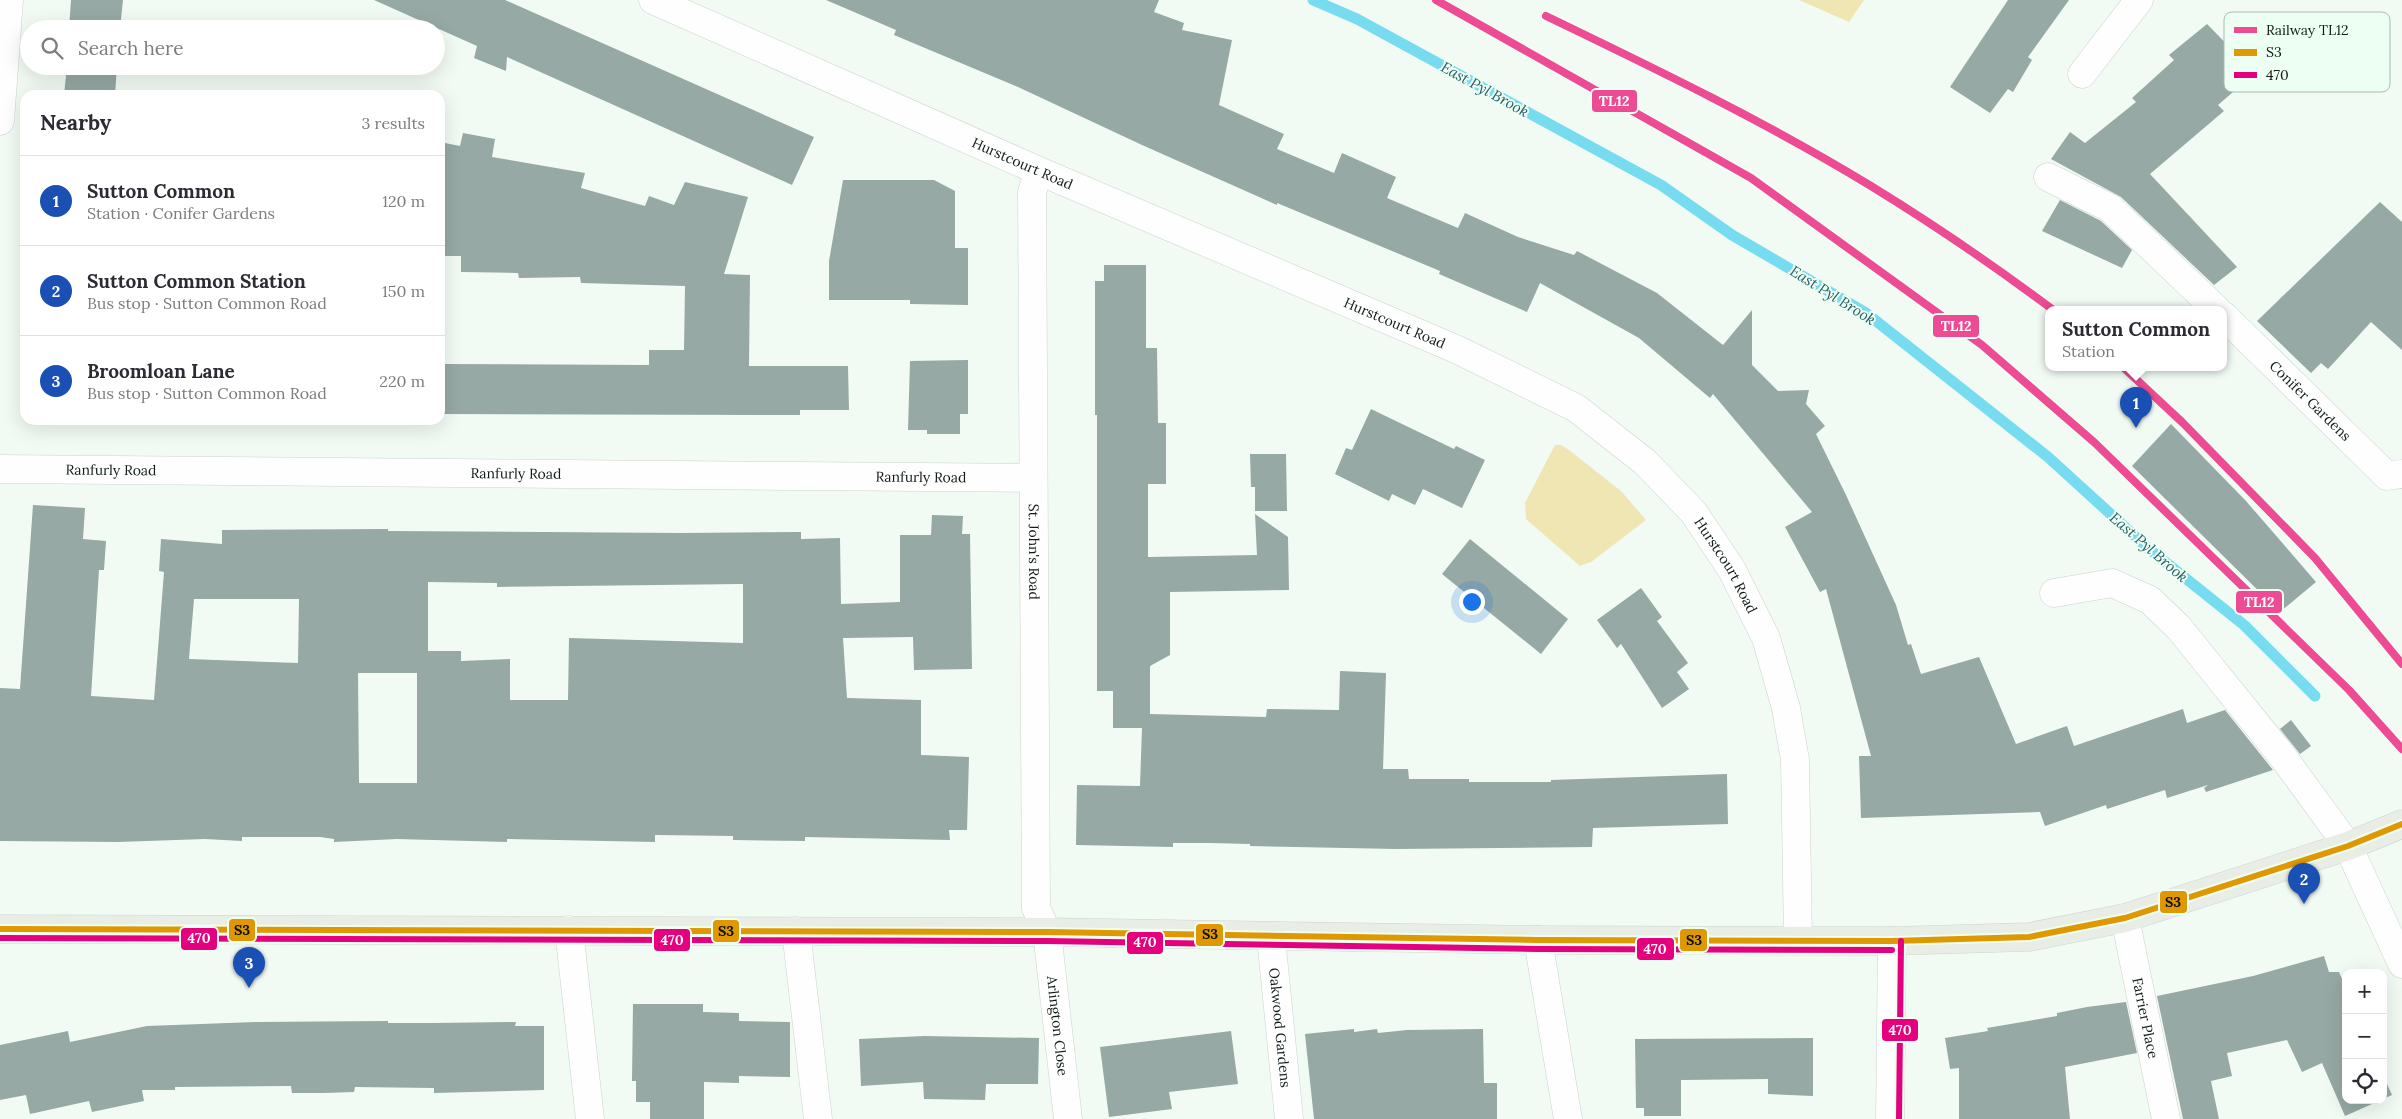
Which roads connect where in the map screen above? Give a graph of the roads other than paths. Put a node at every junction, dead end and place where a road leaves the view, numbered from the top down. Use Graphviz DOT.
graph roads {
  1 [pos="8,0"];
  2 [pos="652,0"];
  3 [pos="2139,0"];
  4 [pos="2082,74"];
  5 [pos="0,121"];
  6 [pos="1039,171"];
  7 [pos="2048,177"];
  8 [pos="2213,306"];
  9 [pos="2227,319"];
  10 [pos="0,469"];
  11 [pos="2402,474"];
  12 [pos="1033,478"];
  13 [pos="2054,593"];
  14 [pos="2402,824"];
  15 [pos="2348,846"];
  16 [pos="2125,918"];
  17 [pos="0,929"];
  18 [pos="569,930"];
  19 [pos="796,931"];
  20 [pos="1048,932"];
  21 [pos="1271,937"];
  22 [pos="1798,939"];
  23 [pos="1538,940"];
  24 [pos="1892,941"];
  25 [pos="2402,964"];
  26 [pos="590,1119"];
  27 [pos="818,1119"];
  28 [pos="1068,1119"];
  29 [pos="1289,1119"];
  30 [pos="1568,1119"];
  31 [pos="1890,1119"];
  32 [pos="2166,1119"];
  1 -- 5 [label="street"];
  2 -- 6 [label="street, Hurstcourt Road"];
  3 -- 4 [label="street"];
  6 -- 12 [label="street, St. John's Road"];
  6 -- 22 [label="street, Hurstcourt Road"];
  7 -- 8 [label="street"];
  9 -- 11 [label="street, Conifer Gardens"];
  10 -- 12 [label="street, Ranfurly Road"];
  12 -- 20 [label="street, St. John's Road"];
  13 -- 15 [label="street"];
  14 -- 15 [label="main road"];
  15 -- 16 [label="main road"];
  15 -- 25 [label="street"];
  16 -- 24 [label="main road"];
  16 -- 32 [label="street, Farrier Place"];
  17 -- 18 [label="main road"];
  18 -- 19 [label="main road"];
  18 -- 26 [label="street"];
  19 -- 20 [label="main road"];
  19 -- 27 [label="street"];
  20 -- 21 [label="main road"];
  20 -- 28 [label="street, Arlington Close"];
  21 -- 23 [label="main road"];
  21 -- 29 [label="street, Oakwood Gardens"];
  22 -- 23 [label="main road"];
  22 -- 24 [label="main road"];
  23 -- 30 [label="street"];
  24 -- 31 [label="street"];
}
